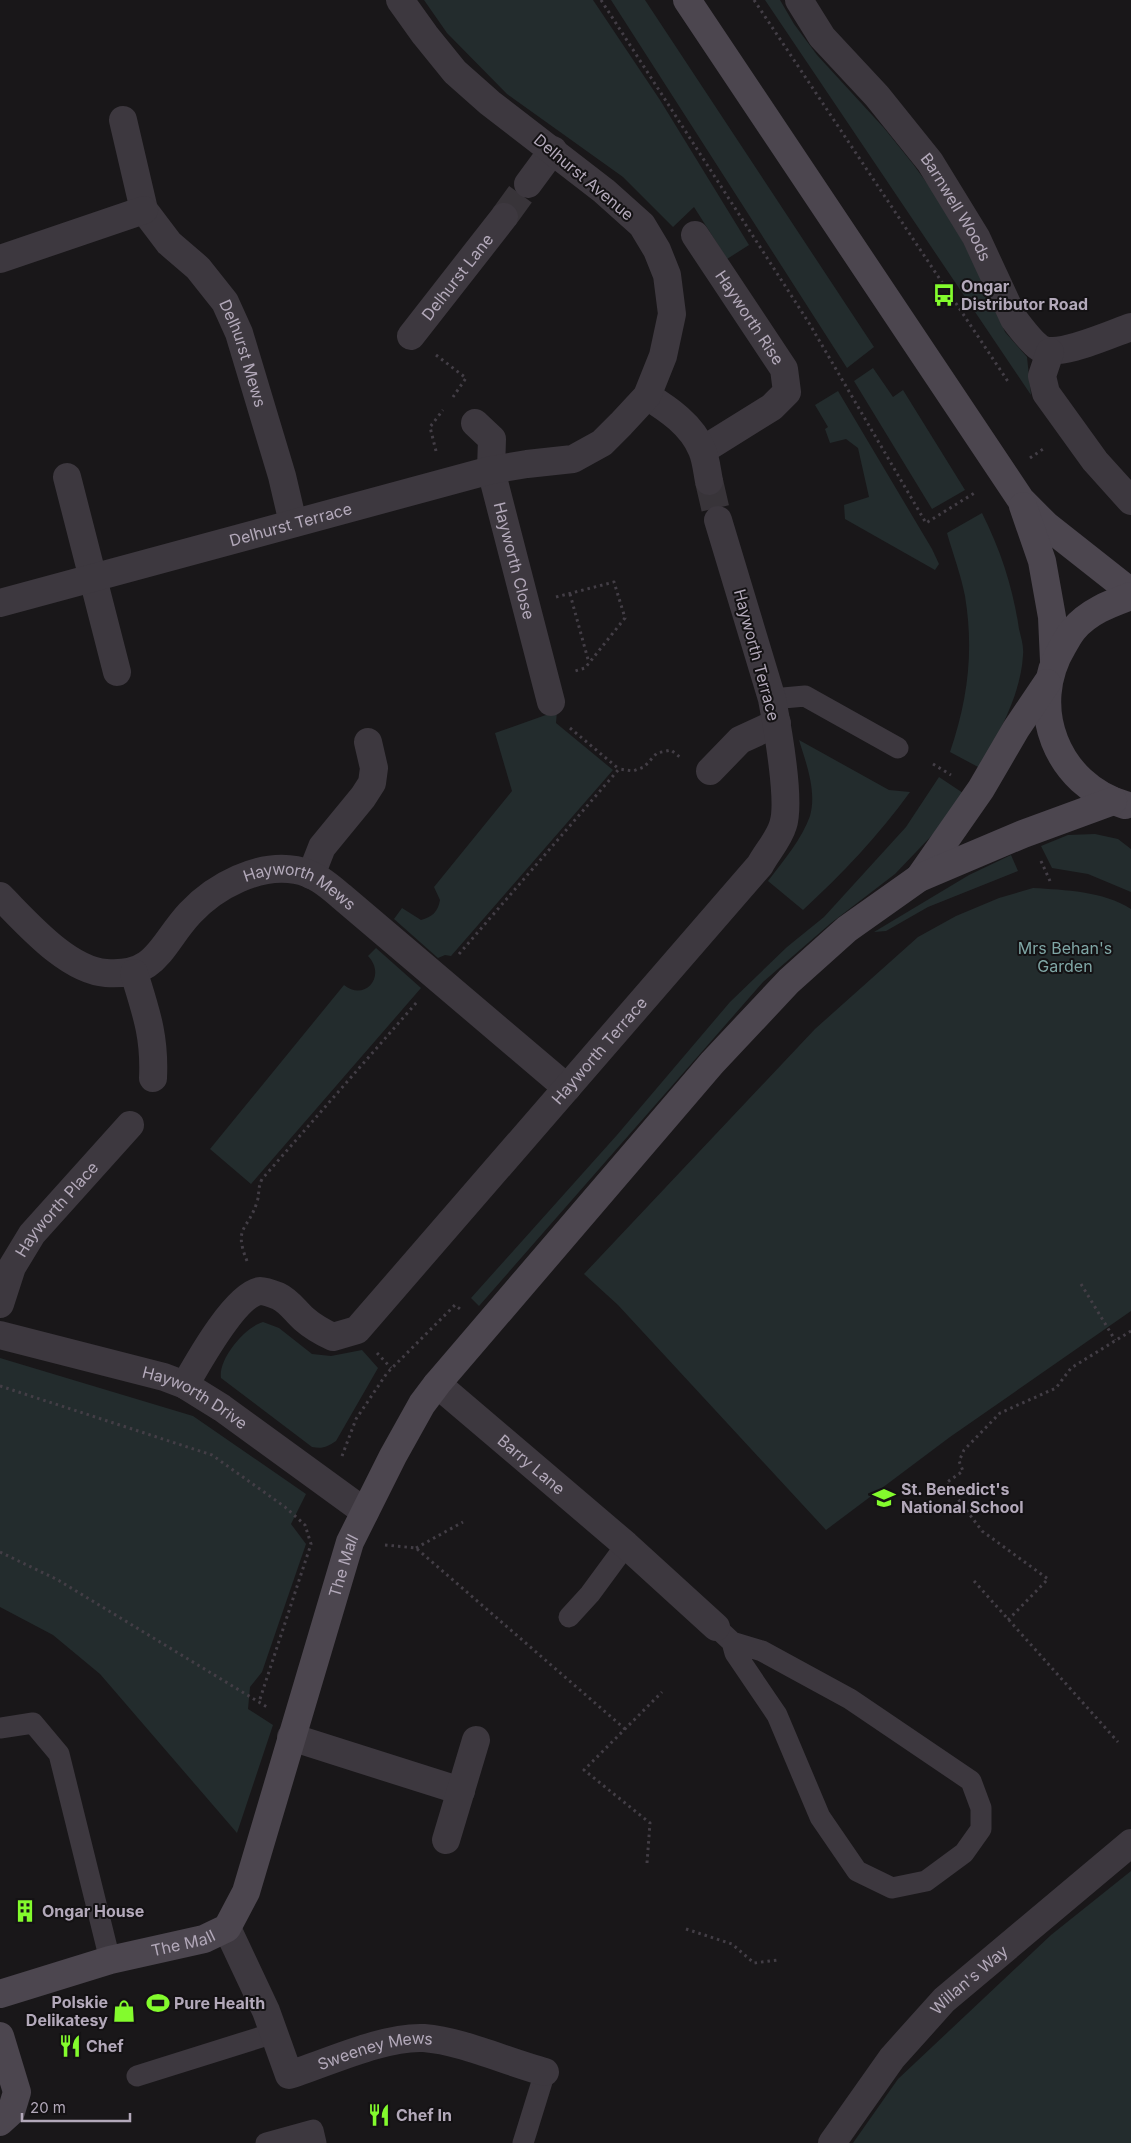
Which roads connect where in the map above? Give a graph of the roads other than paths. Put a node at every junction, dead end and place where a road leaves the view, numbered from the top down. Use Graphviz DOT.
graph roads {
  1 [pos="400,0"];
  2 [pos="687,0"];
  3 [pos="799,0"];
  4 [pos="123,120"];
  5 [pos="553,150"];
  6 [pos="528,184"];
  7 [pos="144,210"];
  8 [pos="504,217"];
  9 [pos="695,236"];
  10 [pos="0,259"];
  11 [pos="1131,327"];
  12 [pos="411,336"];
  13 [pos="1050,352"];
  14 [pos="647,396"];
  15 [pos="475,423"];
  16 [pos="702,450"];
  17 [pos="491,470"];
  18 [pos="67,478"];
  19 [pos="709,481"];
  20 [pos="1021,500"];
  21 [pos="1131,501"];
  22 [pos="718,520"];
  23 [pos="293,523"];
  24 [pos="92,578"];
  25 [pos="1131,594"];
  26 [pos="0,603"];
  27 [pos="117,672"];
  28 [pos="1051,672"];
  29 [pos="774,711"];
  30 [pos="556,712"];
  31 [pos="368,742"];
  32 [pos="898,748"];
  33 [pos="710,771"];
  34 [pos="1122,804"];
  35 [pos="311,874"];
  36 [pos="919,878"];
  37 [pos="0,896"];
  38 [pos="134,973"];
  39 [pos="153,1078"];
  40 [pos="567,1088"];
  41 [pos="130,1125"];
  42 [pos="0,1304"];
  43 [pos="0,1335"];
  44 [pos="438,1384"];
  45 [pos="184,1385"];
  46 [pos="365,1512"];
  47 [pos="626,1545"];
  48 [pos="569,1617"];
  49 [pos="724,1635"];
  50 [pos="0,1728"];
  51 [pos="293,1731"];
  52 [pos="476,1740"];
  53 [pos="461,1791"];
  54 [pos="446,1840"];
  55 [pos="1131,1843"];
  56 [pos="227,1928"];
  57 [pos="110,1960"];
  58 [pos="0,1994"];
  59 [pos="274,2033"];
  60 [pos="0,2036"];
  61 [pos="545,2072"];
  62 [pos="137,2076"];
  63 [pos="0,2122"];
  64 [pos="266,2143"];
  65 [pos="316,2143"];
  66 [pos="524,2143"];
  67 [pos="832,2143"];
  1 -- 5 [label="street, Delhurst Avenue"];
  2 -- 20 [label="street"];
  3 -- 13 [label="street, Barnwell Woods"];
  4 -- 7 [label="street, Delhurst Mews"];
  5 -- 6 [label="street"];
  5 -- 14 [label="street, Delhurst Avenue"];
  7 -- 10 [label="street"];
  7 -- 23 [label="street, Delhurst Mews"];
  8 -- 12 [label="street, Delhurst Lane"];
  9 -- 16 [label="street, Hayworth Rise"];
  11 -- 13 [label="street"];
  13 -- 21 [label="street"];
  14 -- 16 [label="street"];
  14 -- 17 [label="street, Delhurst Avenue"];
  15 -- 17 [label="street, Hayworth Close"];
  16 -- 19 [label="street"];
  17 -- 23 [label="street, Delhurst Terrace"];
  17 -- 30 [label="street, Hayworth Close"];
  18 -- 24 [label="street"];
  20 -- 25 [label="street"];
  20 -- 28 [label="street"];
  22 -- 29 [label="street, Hayworth Terrace"];
  23 -- 24 [label="street, Delhurst Terrace"];
  24 -- 26 [label="street, Delhurst Terrace"];
  24 -- 27 [label="street"];
  25 -- 28 [label="street"];
  28 -- 34 [label="street"];
  28 -- 36 [label="street"];
  29 -- 32 [label="lane"];
  29 -- 33 [label="street"];
  29 -- 40 [label="street, Hayworth Terrace"];
  31 -- 35 [label="street"];
  34 -- 36 [label="street"];
  35 -- 38 [label="street, Hayworth Mews"];
  35 -- 40 [label="street, Hayworth Mews"];
  36 -- 44 [label="street, The Mall"];
  37 -- 38 [label="street"];
  38 -- 39 [label="street"];
  40 -- 45 [label="street, Hayworth Terrace"];
  41 -- 42 [label="street, Hayworth Place"];
  43 -- 45 [label="street, Hayworth Drive"];
  44 -- 46 [label="street, The Mall"];
  44 -- 47 [label="street, Barry Lane"];
  45 -- 46 [label="street, Hayworth Drive"];
  46 -- 51 [label="street, The Mall"];
  47 -- 48 [label="lane"];
  47 -- 49 [label="street, Barry Lane"];
  49 -- 49 [label="lane"];
  50 -- 57 [label="lane"];
  51 -- 53 [label="street"];
  51 -- 56 [label="street, The Mall"];
  52 -- 53 [label="street"];
  53 -- 54 [label="street"];
  55 -- 67 [label="street, Willan's Way"];
  56 -- 57 [label="street, The Mall"];
  56 -- 59 [label="street, Sweeney Mews"];
  57 -- 58 [label="street, The Mall"];
  59 -- 61 [label="street, Sweeney Mews"];
  59 -- 62 [label="lane"];
  60 -- 63 [label="street"];
  61 -- 66 [label="lane, Sweeney Mews"];
  64 -- 65 [label="lane"];
}
